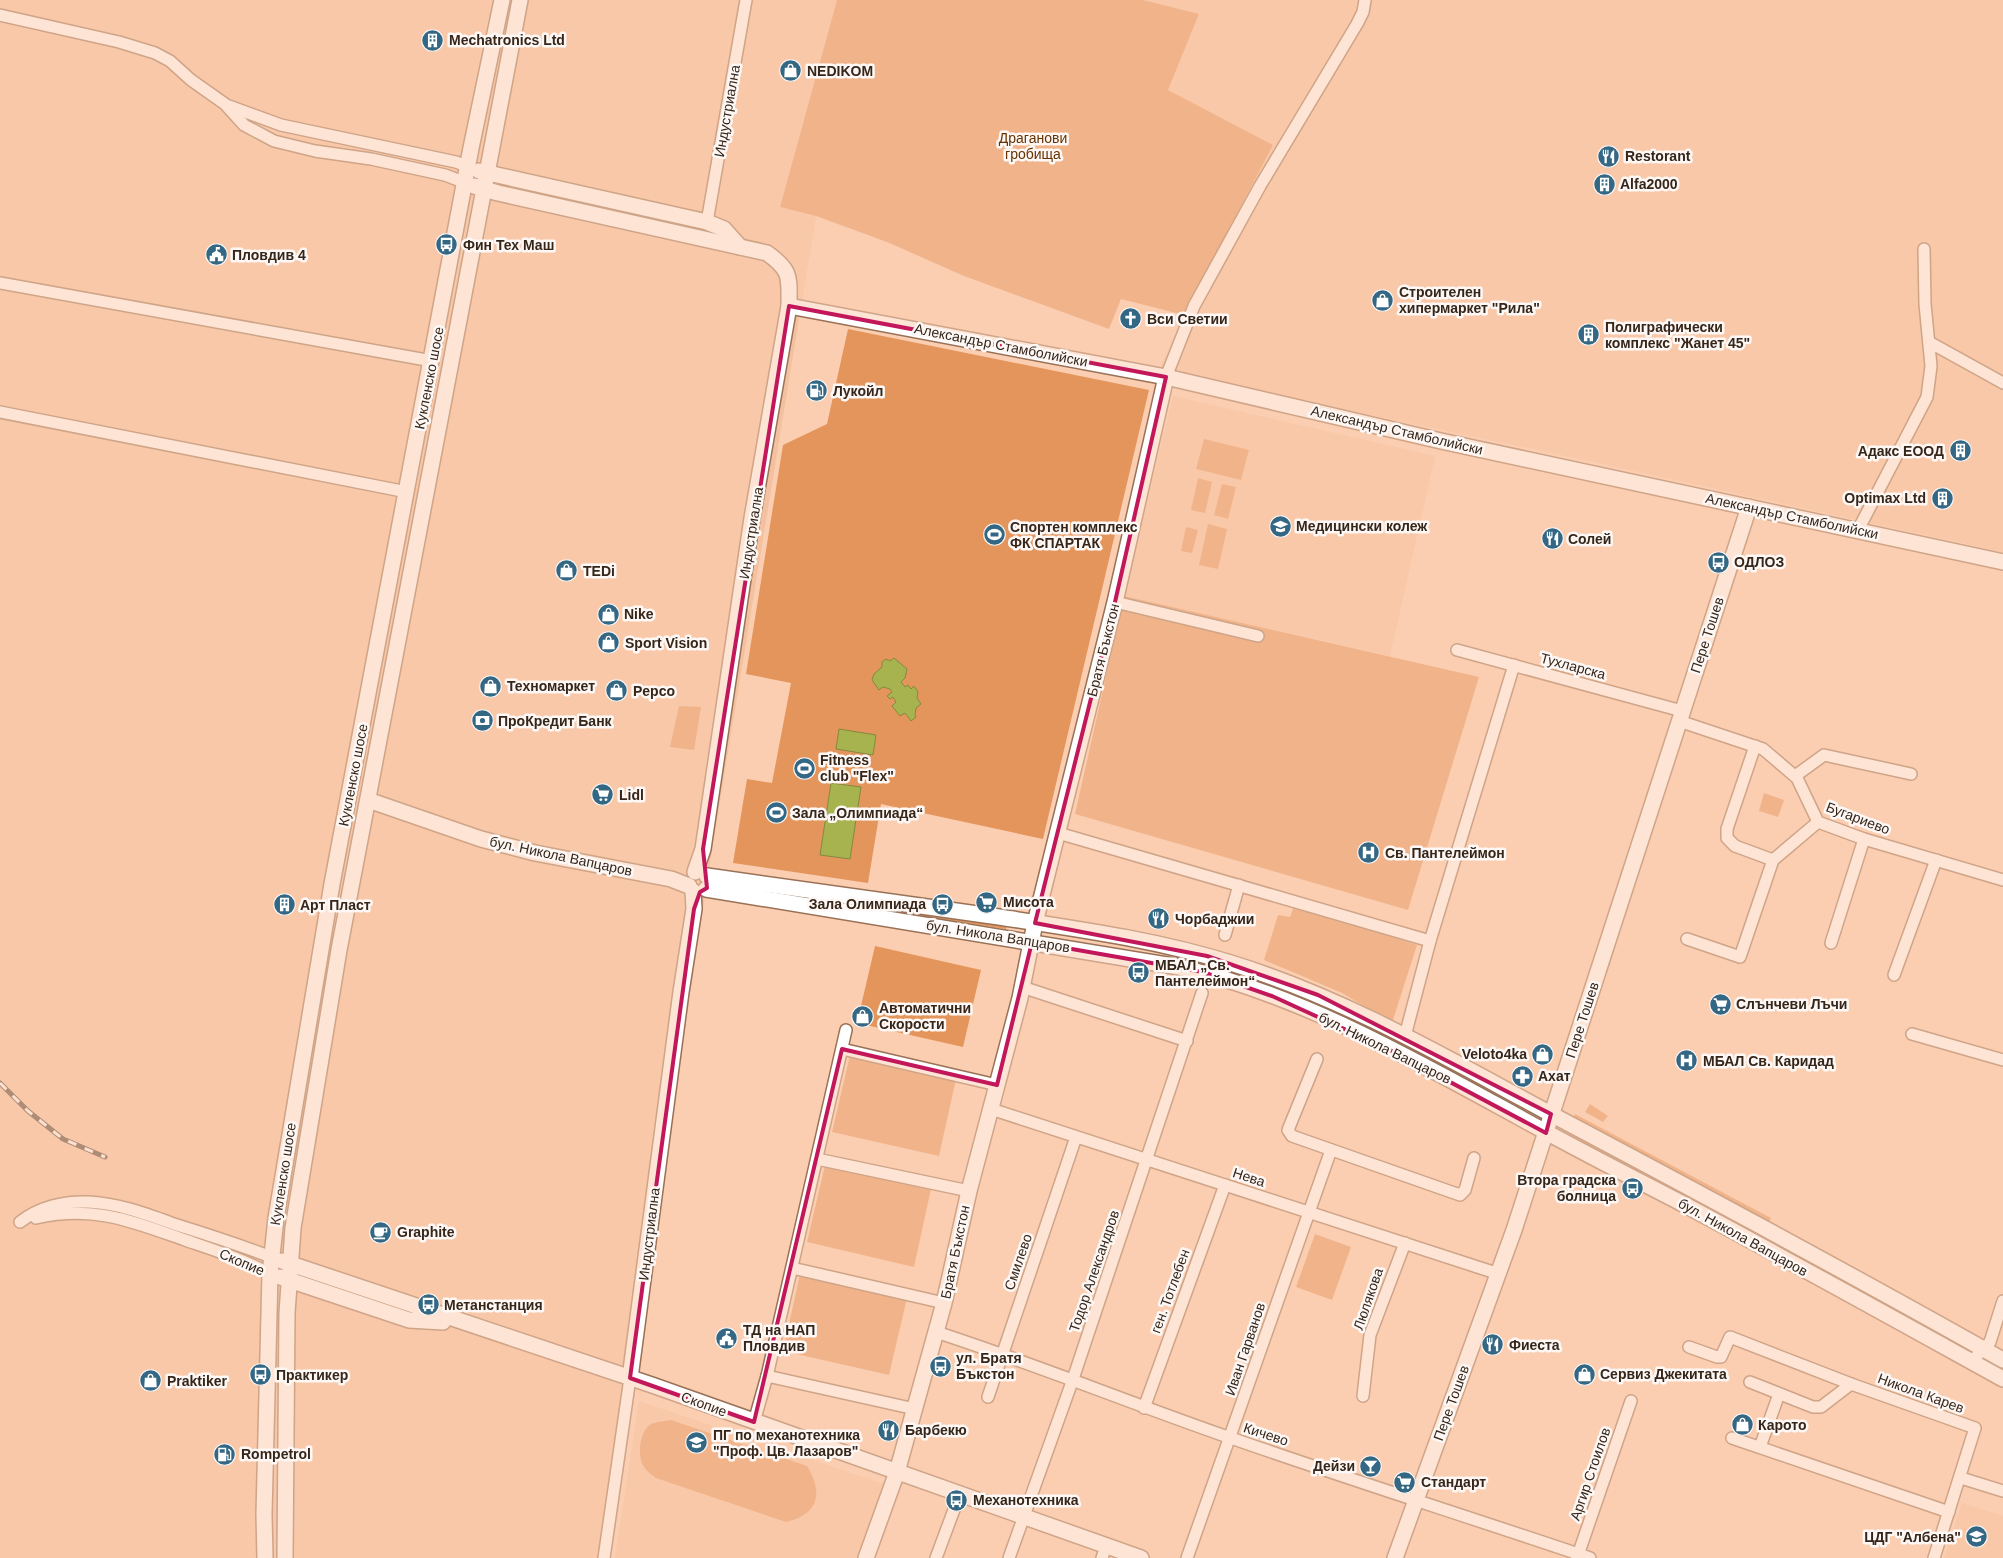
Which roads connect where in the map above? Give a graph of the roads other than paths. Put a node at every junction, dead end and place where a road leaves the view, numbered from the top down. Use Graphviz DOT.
graph roads {
  1 [pos="502,0"];
  2 [pos="520,0"];
  3 [pos="746,0"];
  4 [pos="1365,0"];
  5 [pos="0,15"];
  6 [pos="225,104"];
  7 [pos="469,167"];
  8 [pos="487,174"];
  9 [pos="466,183"];
  10 [pos="484,190"];
  11 [pos="707,222"];
  12 [pos="740,247"];
  13 [pos="1924,249"];
  14 [pos="0,283"];
  15 [pos="789,306"];
  16 [pos="1929,342"];
  17 [pos="432,361"];
  18 [pos="1166,377"];
  19 [pos="2003,383"];
  20 [pos="0,412"];
  21 [pos="407,492"];
  22 [pos="1749,507"];
  23 [pos="1858,530"];
  24 [pos="2003,562"];
  25 [pos="1116,602"];
  26 [pos="1258,636"];
  27 [pos="1457,650"];
  28 [pos="1514,666"];
  29 [pos="1680,716"];
  30 [pos="1756,746"];
  31 [pos="1911,774"];
  32 [pos="1795,776"];
  33 [pos="368,800"];
  34 [pos="1818,822"];
  35 [pos="1058,833"];
  36 [pos="1864,839"];
  37 [pos="1773,860"];
  38 [pos="1936,860"];
  39 [pos="2003,880"];
  40 [pos="698,882"];
  41 [pos="1239,886"];
  42 [pos="1035,923"];
  43 [pos="1225,935"];
  44 [pos="1687,939"];
  45 [pos="1430,941"];
  46 [pos="1032,942"];
  47 [pos="1831,943"];
  48 [pos="1894,975"];
  49 [pos="1022,987"];
  50 [pos="1202,993"];
  51 [pos="846,1030"];
  52 [pos="1912,1034"];
  53 [pos="1405,1036"];
  54 [pos="1186,1041"];
  55 [pos="842,1048"];
  56 [pos="1317,1059"];
  57 [pos="2003,1060"];
  58 [pos="997,1086"];
  59 [pos="991,1109"];
  60 [pos="1551,1114"];
  61 [pos="1546,1133"];
  62 [pos="1076,1137"];
  63 [pos="1331,1150"];
  64 [pos="1474,1158"];
  65 [pos="817,1159"];
  66 [pos="1148,1160"];
  67 [pos="1225,1185"];
  68 [pos="969,1191"];
  69 [pos="1310,1212"];
  70 [pos="20,1222"];
  71 [pos="157,1224"];
  72 [pos="1405,1243"];
  73 [pos="271,1257"];
  74 [pos="290,1264"];
  75 [pos="792,1268"];
  76 [pos="270,1274"];
  77 [pos="1499,1274"];
  78 [pos="289,1281"];
  79 [pos="2003,1301"];
  80 [pos="944,1303"];
  81 [pos="464,1324"];
  82 [pos="1999,1330"];
  83 [pos="936,1332"];
  84 [pos="1689,1347"];
  85 [pos="1984,1349"];
  86 [pos="1002,1354"];
  87 [pos="2003,1360"];
  88 [pos="1972,1361"];
  89 [pos="767,1376"];
  90 [pos="630,1378"];
  91 [pos="1072,1379"];
  92 [pos="2003,1379"];
  93 [pos="1750,1382"];
  94 [pos="1852,1384"];
  95 [pos="1778,1394"];
  96 [pos="1363,1396"];
  97 [pos="988,1397"];
  98 [pos="1631,1401"];
  99 [pos="1144,1408"];
  100 [pos="915,1409"];
  101 [pos="754,1422"];
  102 [pos="1230,1438"];
  103 [pos="1732,1438"];
  104 [pos="1760,1447"];
  105 [pos="897,1472"];
  106 [pos="1960,1478"];
  107 [pos="2003,1492"];
  108 [pos="1417,1500"];
  109 [pos="955,1507"];
  110 [pos="1949,1512"];
  111 [pos="1023,1516"];
  112 [pos="1104,1552"];
  113 [pos="1577,1556"];
  114 [pos="265,1558"];
  115 [pos="285,1558"];
  116 [pos="604,1558"];
  117 [pos="866,1558"];
  118 [pos="936,1558"];
  119 [pos="1009,1558"];
  120 [pos="1141,1558"];
  121 [pos="1187,1558"];
  122 [pos="1395,1558"];
  123 [pos="1590,1558"];
  124 [pos="1934,1558"];
  1 -- 7 [label="street, Кукленско шосе"];
  2 -- 8 [label="street, Кукленско шосе"];
  3 -- 11 [label="street, Индустриална"];
  4 -- 18 [label="street"];
  5 -- 6 [label="street"];
  6 -- 7 [label="street"];
  6 -- 9 [label="street"];
  7 -- 8 [label="street"];
  7 -- 9 [label="street, Кукленско шосе"];
  8 -- 10 [label="street, Кукленско шосе"];
  8 -- 11 [label="street"];
  9 -- 10 [label="street, Индустриална"];
  9 -- 17 [label="street, Кукленско шосе"];
  10 -- 12 [label="street, Индустриална"];
  10 -- 33 [label="street, Кукленско шосе"];
  11 -- 12 [label="street"];
  12 -- 15 [label="street, Индустриална"];
  13 -- 16 [label="street"];
  14 -- 17 [label="street"];
  15 -- 18 [label="street, Александър Стамболийски"];
  15 -- 40 [label="street, Индустриална"];
  16 -- 19 [label="street"];
  16 -- 23 [label="street"];
  17 -- 21 [label="street, Кукленско шосе"];
  18 -- 22 [label="street, Александър Стамболийски"];
  18 -- 25 [label="street, Братя Бъкстон"];
  20 -- 21 [label="street"];
  21 -- 73 [label="street, Кукленско шосе"];
  22 -- 23 [label="street, Александър Стамболийски"];
  22 -- 29 [label="street, Пере Тошев"];
  23 -- 24 [label="street, Александър Стамболийски"];
  25 -- 26 [label="street"];
  25 -- 35 [label="street, Братя Бъкстон"];
  27 -- 28 [label="street, Тухларска"];
  28 -- 29 [label="street, Тухларска"];
  28 -- 45 [label="street"];
  29 -- 30 [label="street, Бугариево"];
  29 -- 60 [label="street, Пере Тошев"];
  30 -- 32 [label="street, Бугариево"];
  30 -- 37 [label="street"];
  31 -- 32 [label="street"];
  32 -- 34 [label="street, Бугариево"];
  33 -- 40 [label="street, бул. Никола Вапцаров"];
  33 -- 74 [label="street, Кукленско шосе"];
  34 -- 36 [label="street, Бугариево"];
  34 -- 37 [label="street"];
  35 -- 41 [label="street"];
  35 -- 42 [label="street, Братя Бъкстон"];
  36 -- 38 [label="street, Бугариево"];
  36 -- 47 [label="street"];
  37 -- 44 [label="street"];
  38 -- 39 [label="street, Бугариево"];
  38 -- 48 [label="street"];
  40 -- 42 [label="street, бул. Никола Вапцаров"];
  40 -- 46 [label="street, бул. Никола Вапцаров"];
  40 -- 90 [label="street, Индустриална"];
  41 -- 43 [label="street"];
  41 -- 45 [label="street"];
  42 -- 46 [label="street, Братя Бъкстон"];
  42 -- 53 [label="street, бул. Никола Вапцаров"];
  45 -- 53 [label="street"];
  46 -- 49 [label="street, Братя Бъкстон"];
  46 -- 61 [label="street, бул. Никола Вапцаров"];
  49 -- 54 [label="street"];
  49 -- 58 [label="street, Братя Бъкстон"];
  50 -- 54 [label="street, Тодор Александров"];
  51 -- 55 [label="street"];
  52 -- 57 [label="street"];
  53 -- 60 [label="street, бул. Никола Вапцаров"];
  54 -- 66 [label="street, Тодор Александров"];
  55 -- 58 [label="street"];
  55 -- 65 [label="street"];
  56 -- 63 [label="street"];
  58 -- 59 [label="street, Братя Бъкстон"];
  59 -- 62 [label="street, Нева"];
  59 -- 68 [label="street, Братя Бъкстон"];
  60 -- 61 [label="street, Пере Тошев"];
  60 -- 85 [label="street, бул. Никола Вапцаров"];
  61 -- 77 [label="street, Пере Тошев"];
  61 -- 88 [label="street, бул. Никола Вапцаров"];
  62 -- 66 [label="street, Нева"];
  62 -- 86 [label="street, Смилево"];
  63 -- 64 [label="street"];
  63 -- 69 [label="street, Иван Гарванов"];
  65 -- 68 [label="street"];
  65 -- 75 [label="street"];
  66 -- 67 [label="street, Нева"];
  66 -- 91 [label="street, Тодор Александров"];
  67 -- 69 [label="street, Нева"];
  67 -- 99 [label="street, ген. Тотлебен"];
  68 -- 80 [label="street, Братя Бъкстон"];
  69 -- 72 [label="street, Нева"];
  69 -- 102 [label="street, Иван Гарванов"];
  70 -- 71 [label="street, Скопие"];
  71 -- 73 [label="street"];
  71 -- 76 [label="street, Скопие"];
  72 -- 77 [label="street, Нева"];
  72 -- 96 [label="street, Люлякова"];
  73 -- 74 [label="street, Скопие"];
  73 -- 76 [label="street, Кукленско шосе"];
  74 -- 78 [label="street, Кукленско шосе"];
  74 -- 81 [label="street, Скопие"];
  75 -- 80 [label="street"];
  75 -- 89 [label="street"];
  76 -- 78 [label="street, Скопие"];
  76 -- 114 [label="street, Кукленско шосе"];
  77 -- 108 [label="street, Пере Тошев"];
  78 -- 81 [label="street, Скопие"];
  78 -- 115 [label="street, Кукленско шосе"];
  79 -- 82 [label="street"];
  80 -- 83 [label="street, Братя Бъкстон"];
  81 -- 90 [label="street, Скопие"];
  82 -- 85 [label="street"];
  83 -- 86 [label="street, Кичево"];
  83 -- 100 [label="street, Братя Бъкстон"];
  84 -- 94 [label="street, Никола Карев"];
  85 -- 87 [label="street, бул. Никола Вапцаров"];
  85 -- 88 [label="street"];
  86 -- 91 [label="street, Кичево"];
  86 -- 97 [label="street, Смилево"];
  88 -- 92 [label="street, бул. Никола Вапцаров"];
  89 -- 100 [label="street"];
  89 -- 101 [label="street"];
  90 -- 101 [label="street, Скопие"];
  90 -- 116 [label="street, Индустриална"];
  91 -- 99 [label="street, Кичево"];
  91 -- 111 [label="street, Тодор Александров"];
  93 -- 95 [label="street"];
  94 -- 95 [label="street"];
  94 -- 106 [label="street, Никола Карев"];
  95 -- 104 [label="street"];
  98 -- 113 [label="street, Аргир Стоилов"];
  99 -- 102 [label="street, Кичево"];
  100 -- 105 [label="street, Братя Бъкстон"];
  101 -- 105 [label="street, Скопие"];
  102 -- 108 [label="street, Кичево"];
  102 -- 121 [label="street, Иван Гарванов"];
  103 -- 104 [label="street"];
  104 -- 110 [label="street"];
  105 -- 111 [label="street, Скопие"];
  105 -- 117 [label="street, Братя Бъкстон"];
  106 -- 107 [label="street"];
  106 -- 110 [label="street"];
  108 -- 113 [label="street, Кичево"];
  108 -- 122 [label="street, Пере Тошев"];
  109 -- 118 [label="street"];
  110 -- 124 [label="street"];
  111 -- 112 [label="street, Скопие"];
  111 -- 119 [label="street, Тодор Александров"];
  112 -- 120 [label="street, Скопие"];
  113 -- 123 [label="street, Кичево"];
}
